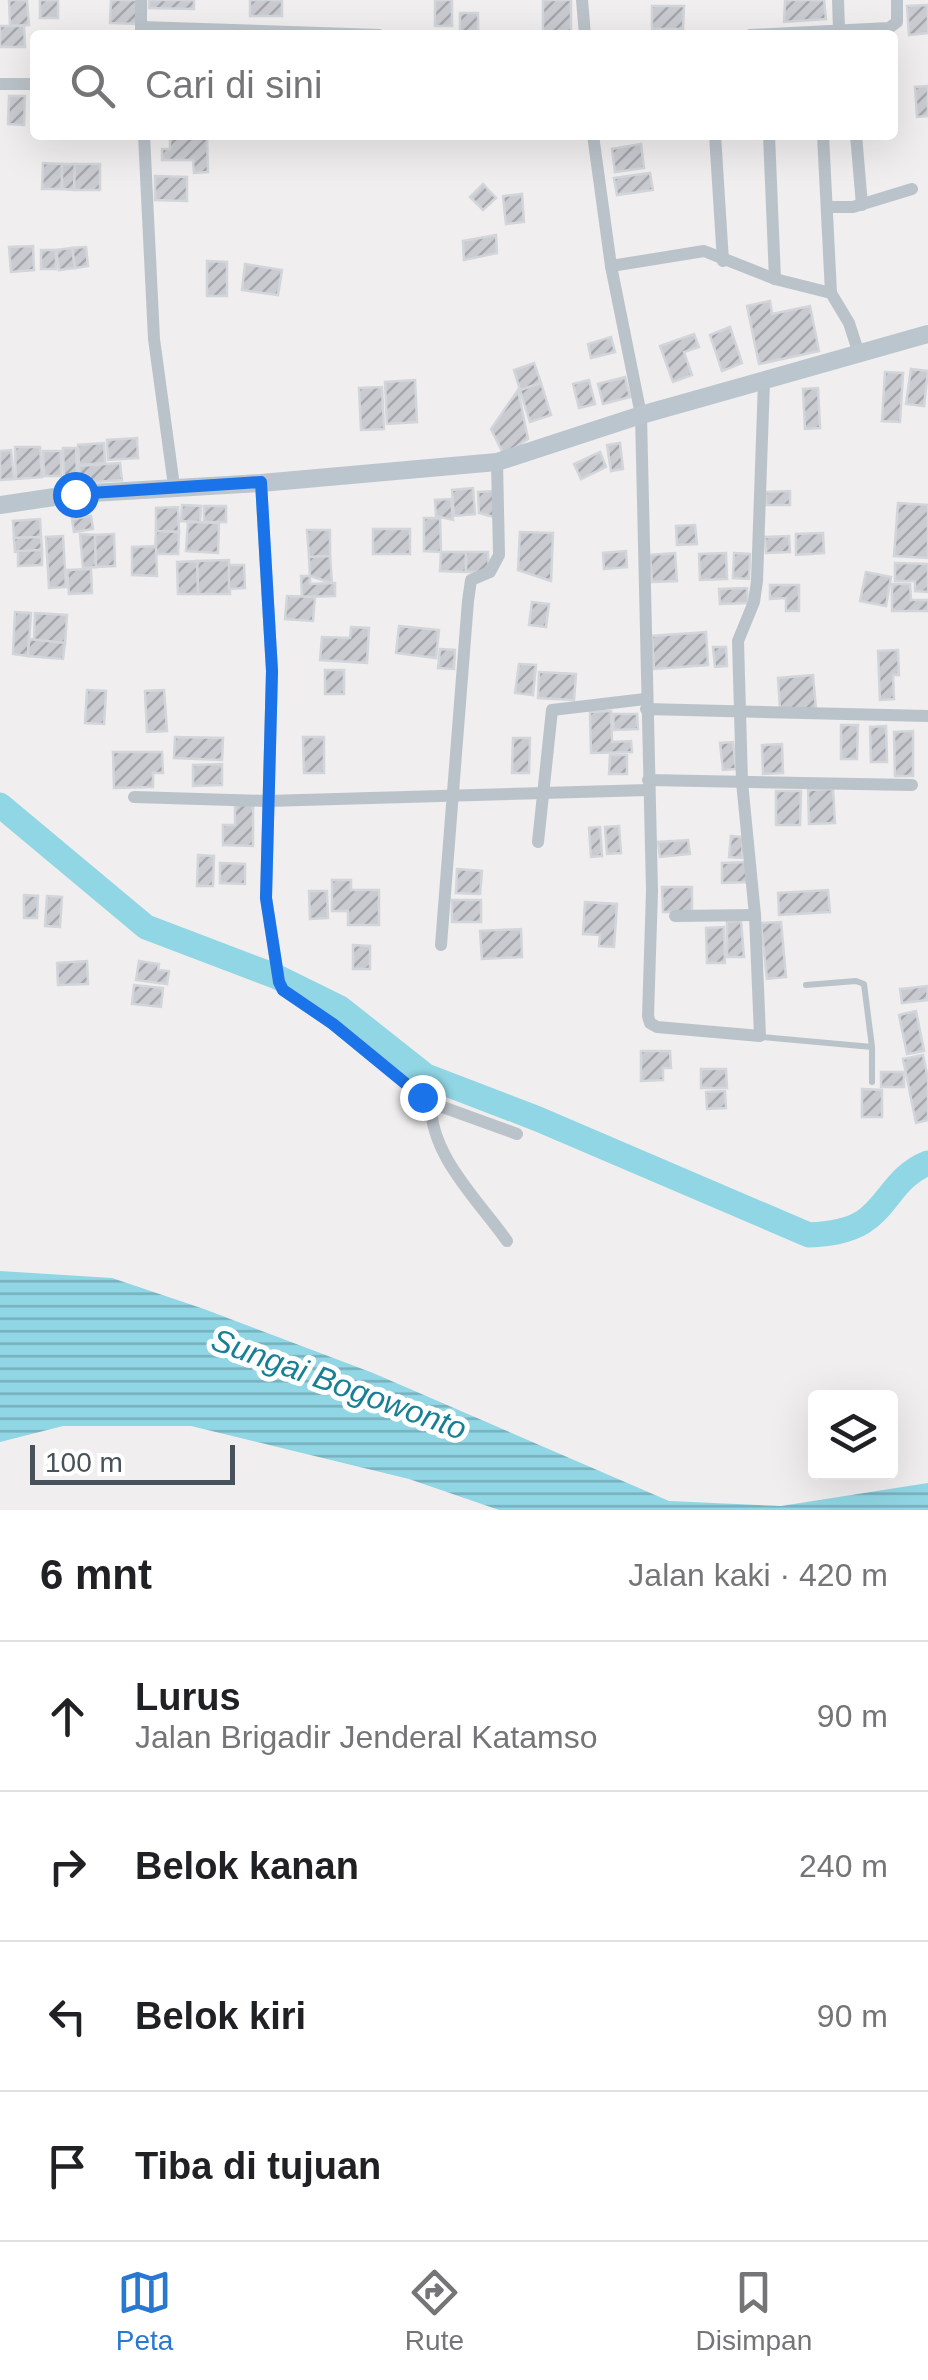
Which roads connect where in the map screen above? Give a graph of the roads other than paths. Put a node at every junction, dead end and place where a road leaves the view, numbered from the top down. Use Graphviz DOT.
graph roads {
  1 [pos="141,0"];
  2 [pos="582,0"];
  3 [pos="838,0"];
  4 [pos="897,0"];
  5 [pos="141,30"];
  6 [pos="585,30"];
  7 [pos="839,30"];
  8 [pos="0,84"];
  9 [pos="30,84"];
  10 [pos="144,140"];
  11 [pos="594,140"];
  12 [pos="715,140"];
  13 [pos="768,140"];
  14 [pos="824,140"];
  15 [pos="856,140"];
  16 [pos="912,190"];
  17 [pos="862,205"];
  18 [pos="827,207"];
  19 [pos="723,261"];
  20 [pos="611,266"];
  21 [pos="776,278"];
  22 [pos="831,293"];
  23 [pos="928,334"];
  24 [pos="858,354"];
  25 [pos="764,381"];
  26 [pos="641,414"];
  27 [pos="497,462"];
  28 [pos="261,482"];
  29 [pos="174,486"];
  30 [pos="0,506"];
  31 [pos="645,704"];
  32 [pos="740,711"];
  33 [pos="928,716"];
  34 [pos="742,782"];
  35 [pos="912,784"];
  36 [pos="648,785"];
  37 [pos="543,793"];
  38 [pos="454,795"];
  39 [pos="134,796"];
  40 [pos="267,801"];
  41 [pos="538,842"];
  42 [pos="755,915"];
  43 [pos="675,916"];
  44 [pos="441,945"];
  45 [pos="806,985"];
  46 [pos="760,1036"];
  47 [pos="872,1047"];
  48 [pos="872,1082"];
  49 [pos="430,1102"];
  50 [pos="517,1134"];
  51 [pos="506,1241"];
  1 -- 5 [label="street"];
  2 -- 6 [label="street"];
  3 -- 7 [label="street"];
  4 -- 7 [label="street"];
  8 -- 9 [label="street"];
  10 -- 29 [label="street"];
  11 -- 20 [label="street"];
  12 -- 19 [label="street"];
  13 -- 21 [label="street"];
  14 -- 18 [label="street"];
  15 -- 17 [label="street"];
  16 -- 17 [label="street"];
  17 -- 18 [label="street"];
  18 -- 22 [label="street"];
  19 -- 20 [label="street"];
  19 -- 21 [label="street"];
  20 -- 26 [label="street"];
  21 -- 22 [label="street"];
  22 -- 24 [label="street"];
  23 -- 24 [label="main road"];
  24 -- 25 [label="main road"];
  25 -- 26 [label="main road"];
  25 -- 32 [label="street"];
  26 -- 27 [label="main road"];
  26 -- 31 [label="street"];
  27 -- 28 [label="main road"];
  27 -- 38 [label="street"];
  28 -- 29 [label="main road"];
  28 -- 40 [label="street"];
  29 -- 30 [label="main road"];
  31 -- 32 [label="street"];
  31 -- 36 [label="street"];
  31 -- 37 [label="street"];
  32 -- 33 [label="street"];
  32 -- 34 [label="street"];
  34 -- 35 [label="street"];
  34 -- 36 [label="street"];
  34 -- 42 [label="street"];
  36 -- 37 [label="street"];
  36 -- 46 [label="street"];
  37 -- 38 [label="street"];
  37 -- 41 [label="street"];
  38 -- 40 [label="street"];
  38 -- 44 [label="street"];
  39 -- 40 [label="street"];
  40 -- 49 [label="street"];
  42 -- 43 [label="street"];
  42 -- 46 [label="street"];
  45 -- 47 [label="lane"];
  46 -- 47 [label="lane"];
  47 -- 48 [label="lane"];
  49 -- 50 [label="street"];
  49 -- 51 [label="street"];
}
